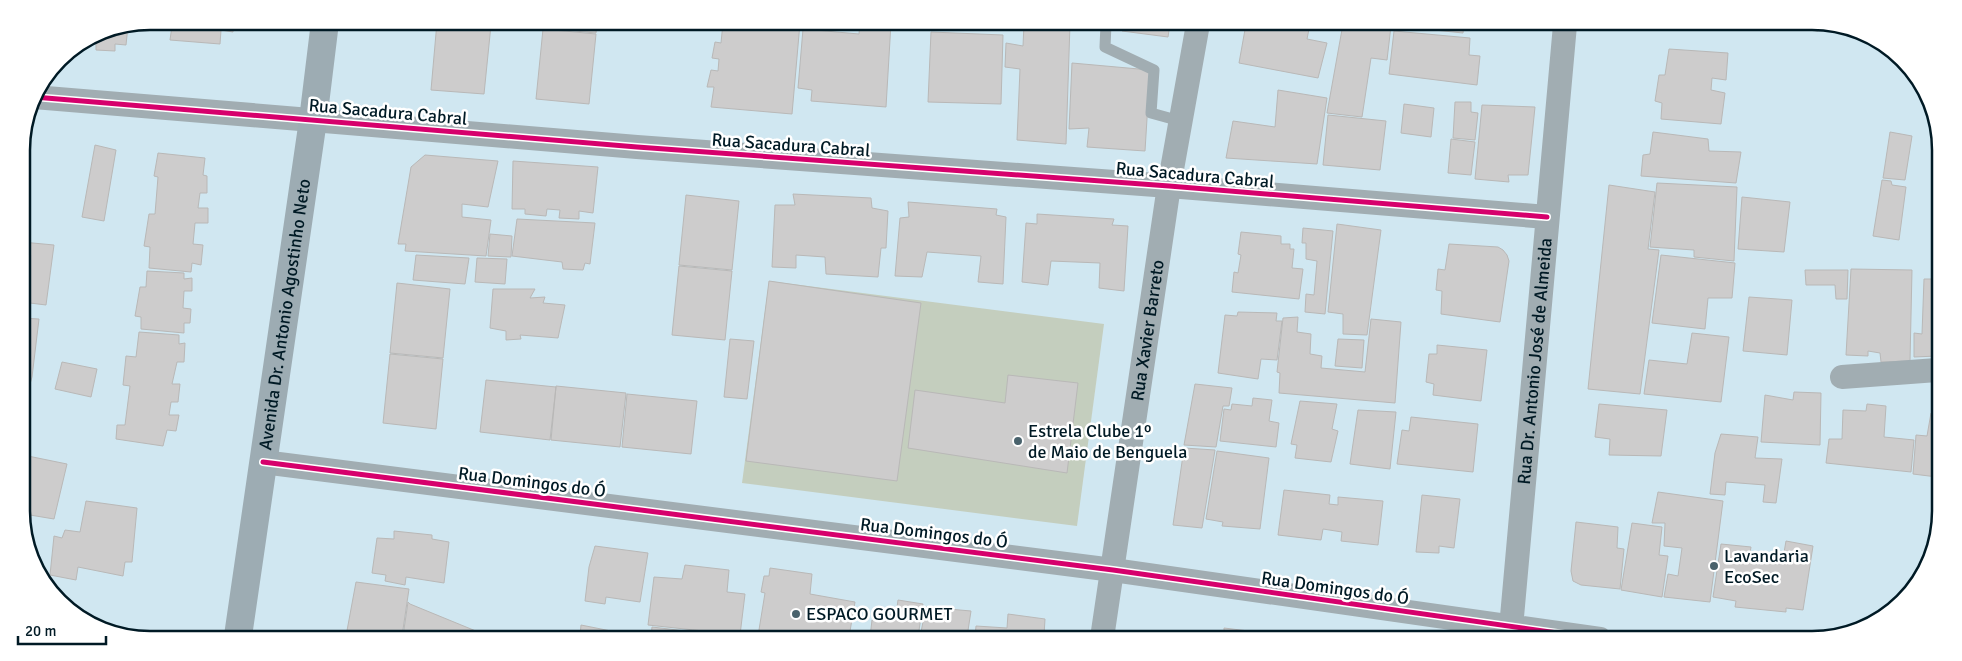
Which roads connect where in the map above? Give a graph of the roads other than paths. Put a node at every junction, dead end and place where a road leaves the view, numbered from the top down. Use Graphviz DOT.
graph roads {
  1 [pos="323,30"];
  2 [pos="1106,30"];
  3 [pos="1197,30"];
  4 [pos="1565,30"];
  5 [pos="42,98"];
  6 [pos="313,120"];
  7 [pos="1180,121"];
  8 [pos="1169,186"];
  9 [pos="1547,217"];
  10 [pos="1932,370"];
  11 [pos="1842,377"];
  12 [pos="263,462"];
  13 [pos="1113,570"];
  14 [pos="239,631"];
  15 [pos="1103,631"];
  16 [pos="1497,631"];
  17 [pos="1510,631"];
  1 -- 6 [label="street, Avenida Dr. Antonio Agostinho Neto"];
  2 -- 7 [label="lane"];
  3 -- 7 [label="street, Rua Xavier Barreto"];
  4 -- 9 [label="street, Rua Dr. Antonio José de Almeida"];
  5 -- 6 [label="street, Rua Sacadura Cabral"];
  6 -- 8 [label="street, Rua Sacadura Cabral"];
  6 -- 12 [label="street, Avenida Dr. Antonio Agostinho Neto"];
  7 -- 8 [label="street, Rua Xavier Barreto"];
  8 -- 9 [label="street, Rua Sacadura Cabral"];
  8 -- 13 [label="street, Rua Xavier Barreto"];
  9 -- 17 [label="street, Rua Dr. Antonio José de Almeida"];
  10 -- 11 [label="street"];
  12 -- 13 [label="street, Rua Domingos do Ó"];
  12 -- 14 [label="street, Avenida Dr. Antonio Agostinho Neto"];
  13 -- 15 [label="street, Rua Xavier Barreto"];
  13 -- 16 [label="street, Rua Domingos do Ó"];
}
